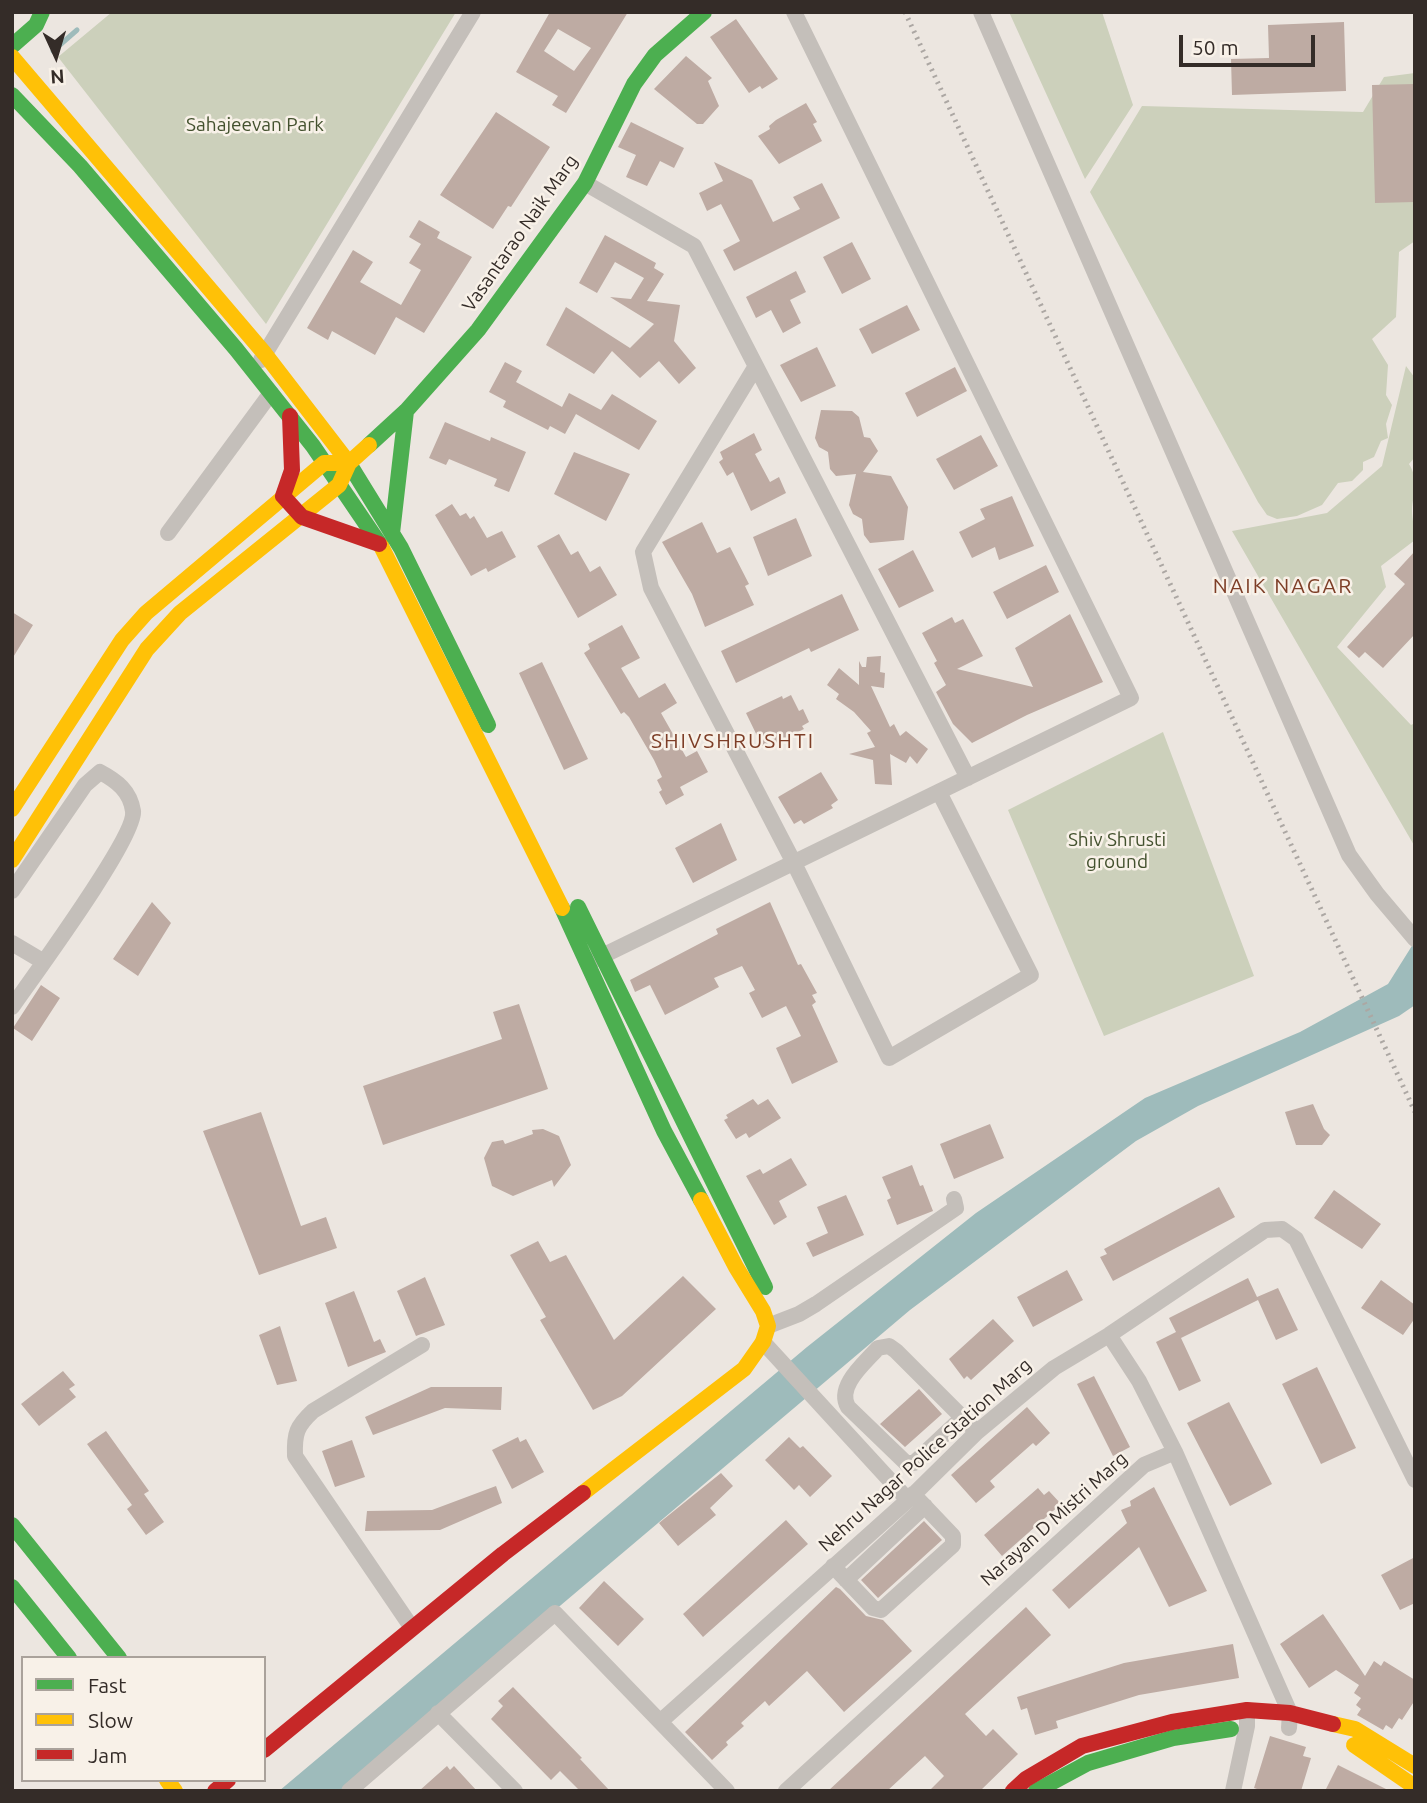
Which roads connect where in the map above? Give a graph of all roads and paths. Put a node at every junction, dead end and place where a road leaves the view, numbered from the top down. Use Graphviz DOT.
graph roads {
  1 [pos="42,12"];
  2 [pos="473,12"];
  3 [pos="704,12"];
  4 [pos="794,12"];
  5 [pos="981,12"];
  6 [pos="12,46"];
  7 [pos="12,57"];
  8 [pos="12,95"];
  9 [pos="585,183"];
  10 [pos="265,354"];
  11 [pos="756,366"];
  12 [pos="254,372"];
  13 [pos="271,393"];
  14 [pos="406,411"];
  15 [pos="289,416"];
  16 [pos="324,463"];
  17 [pos="349,463"];
  18 [pos="339,485"];
  19 [pos="283,496"];
  20 [pos="302,517"];
  21 [pos="168,533"];
  22 [pos="392,533"];
  23 [pos="379,544"];
  24 [pos="165,596"];
  25 [pos="180,612"];
  26 [pos="94,682"];
  27 [pos="117,696"];
  28 [pos="46,756"];
  29 [pos="69,770"];
  30 [pos="968,778"];
  31 [pos="939,792"];
  32 [pos="16,803"];
  33 [pos="43,812"];
  34 [pos="12,860"];
  35 [pos="794,863"];
  36 [pos="12,891"];
  37 [pos="1415,939"];
  38 [pos="12,943"];
  39 [pos="594,959"];
  40 [pos="44,962"];
  41 [pos="12,1007"];
  42 [pos="954,1199"];
  43 [pos="774,1324"];
  44 [pos="1109,1335"];
  45 [pos="422,1345"];
  46 [pos="767,1346"];
  47 [pos="848,1407"];
  48 [pos="963,1417"];
  49 [pos="834,1419"];
  50 [pos="870,1429"];
  51 [pos="978,1432"];
  52 [pos="855,1441"];
  53 [pos="1175,1452"];
  54 [pos="1415,1480"];
  55 [pos="915,1500"];
  56 [pos="12,1525"];
  57 [pos="833,1566"];
  58 [pos="23,1573"];
  59 [pos="846,1580"];
  60 [pos="412,1628"];
  61 [pos="68,1656"];
  62 [pos="118,1656"];
  63 [pos="439,1713"];
  64 [pos="1247,1718"];
  65 [pos="661,1721"];
  66 [pos="1290,1721"];
  67 [pos="1118,1735"];
  68 [pos="266,1748"];
  69 [pos="1123,1752"];
  70 [pos="1415,1766"];
  71 [pos="1415,1787"];
  72 [pos="349,1791"];
  73 [pos="515,1791"];
  74 [pos="727,1791"];
  75 [pos="786,1791"];
  76 [pos="1013,1791"];
  77 [pos="1036,1791"];
  78 [pos="1233,1791"];
  1 -- 6 [label="main road"];
  2 -- 10 [label="street"];
  3 -- 9 [label="main road, Vasantarao Naik Marg"];
  4 -- 30 [label="street"];
  5 -- 37 [label="street"];
  7 -- 10 [label="main road"];
  8 -- 12 [label="main road"];
  9 -- 11 [label="street"];
  9 -- 14 [label="main road, Vasantarao Naik Marg"];
  10 -- 12 [label="street"];
  10 -- 17 [label="main road"];
  11 -- 30 [label="street"];
  11 -- 35 [label="street"];
  12 -- 13 [label="main road"];
  13 -- 15 [label="main road"];
  13 -- 21 [label="street"];
  14 -- 17 [label="main road, Vasantarao Naik Marg"];
  14 -- 22 [label="main road"];
  15 -- 16 [label="main road"];
  15 -- 19 [label="main road"];
  16 -- 17 [label="main road"];
  16 -- 18 [label="main road"];
  16 -- 19 [label="main road"];
  17 -- 18 [label="main road, Vasantarao Naik Marg"];
  17 -- 22 [label="main road"];
  18 -- 20 [label="main road, Vasantarao Naik Marg"];
  18 -- 23 [label="main road"];
  19 -- 20 [label="main road"];
  19 -- 24 [label="main road"];
  20 -- 23 [label="main road"];
  20 -- 25 [label="main road, Vasantarao Naik Marg"];
  22 -- 39 [label="main road"];
  23 -- 39 [label="main road"];
  24 -- 25 [label="main road"];
  24 -- 26 [label="main road"];
  25 -- 27 [label="main road, Vasantarao Naik Marg"];
  26 -- 27 [label="main road"];
  26 -- 28 [label="main road"];
  27 -- 29 [label="main road, Vasantarao Naik Marg"];
  28 -- 29 [label="main road"];
  28 -- 32 [label="main road"];
  29 -- 33 [label="main road, Vasantarao Naik Marg"];
  30 -- 31 [label="street"];
  31 -- 35 [label="street"];
  31 -- 35 [label="street"];
  32 -- 33 [label="main road"];
  33 -- 34 [label="main road, Vasantarao Naik Marg"];
  35 -- 39 [label="street"];
  36 -- 40 [label="street"];
  38 -- 40 [label="street"];
  39 -- 43 [label="main road"];
  40 -- 41 [label="street"];
  42 -- 43 [label="street"];
  43 -- 46 [label="main road"];
  44 -- 51 [label="street, Nehru Nagar Police Station Marg"];
  44 -- 53 [label="street"];
  44 -- 54 [label="street, Nehru Nagar Police Station Marg"];
  45 -- 60 [label="street"];
  46 -- 49 [label="street"];
  46 -- 60 [label="main road"];
  47 -- 48 [label="street"];
  47 -- 49 [label="street"];
  47 -- 50 [label="street"];
  48 -- 50 [label="street"];
  48 -- 51 [label="street"];
  49 -- 52 [label="street"];
  50 -- 52 [label="street"];
  51 -- 55 [label="street, Nehru Nagar Police Station Marg"];
  52 -- 55 [label="street"];
  53 -- 66 [label="street"];
  53 -- 75 [label="street, Narayan D Mistri Marg"];
  55 -- 57 [label="street, Nehru Nagar Police Station Marg"];
  55 -- 59 [label="street"];
  55 -- 59 [label="street"];
  56 -- 58 [label="main road"];
  57 -- 59 [label="street"];
  57 -- 65 [label="street, Nehru Nagar Police Station Marg"];
  58 -- 61 [label="main road"];
  58 -- 62 [label="main road"];
  60 -- 68 [label="main road"];
  63 -- 65 [label="street"];
  63 -- 72 [label="street"];
  63 -- 73 [label="street"];
  64 -- 66 [label="main road"];
  64 -- 67 [label="main road"];
  64 -- 69 [label="main road"];
  64 -- 78 [label="street"];
  65 -- 74 [label="street"];
  66 -- 70 [label="main road"];
  66 -- 71 [label="main road"];
  67 -- 69 [label="main road"];
  67 -- 76 [label="main road"];
  69 -- 77 [label="main road"];
}
